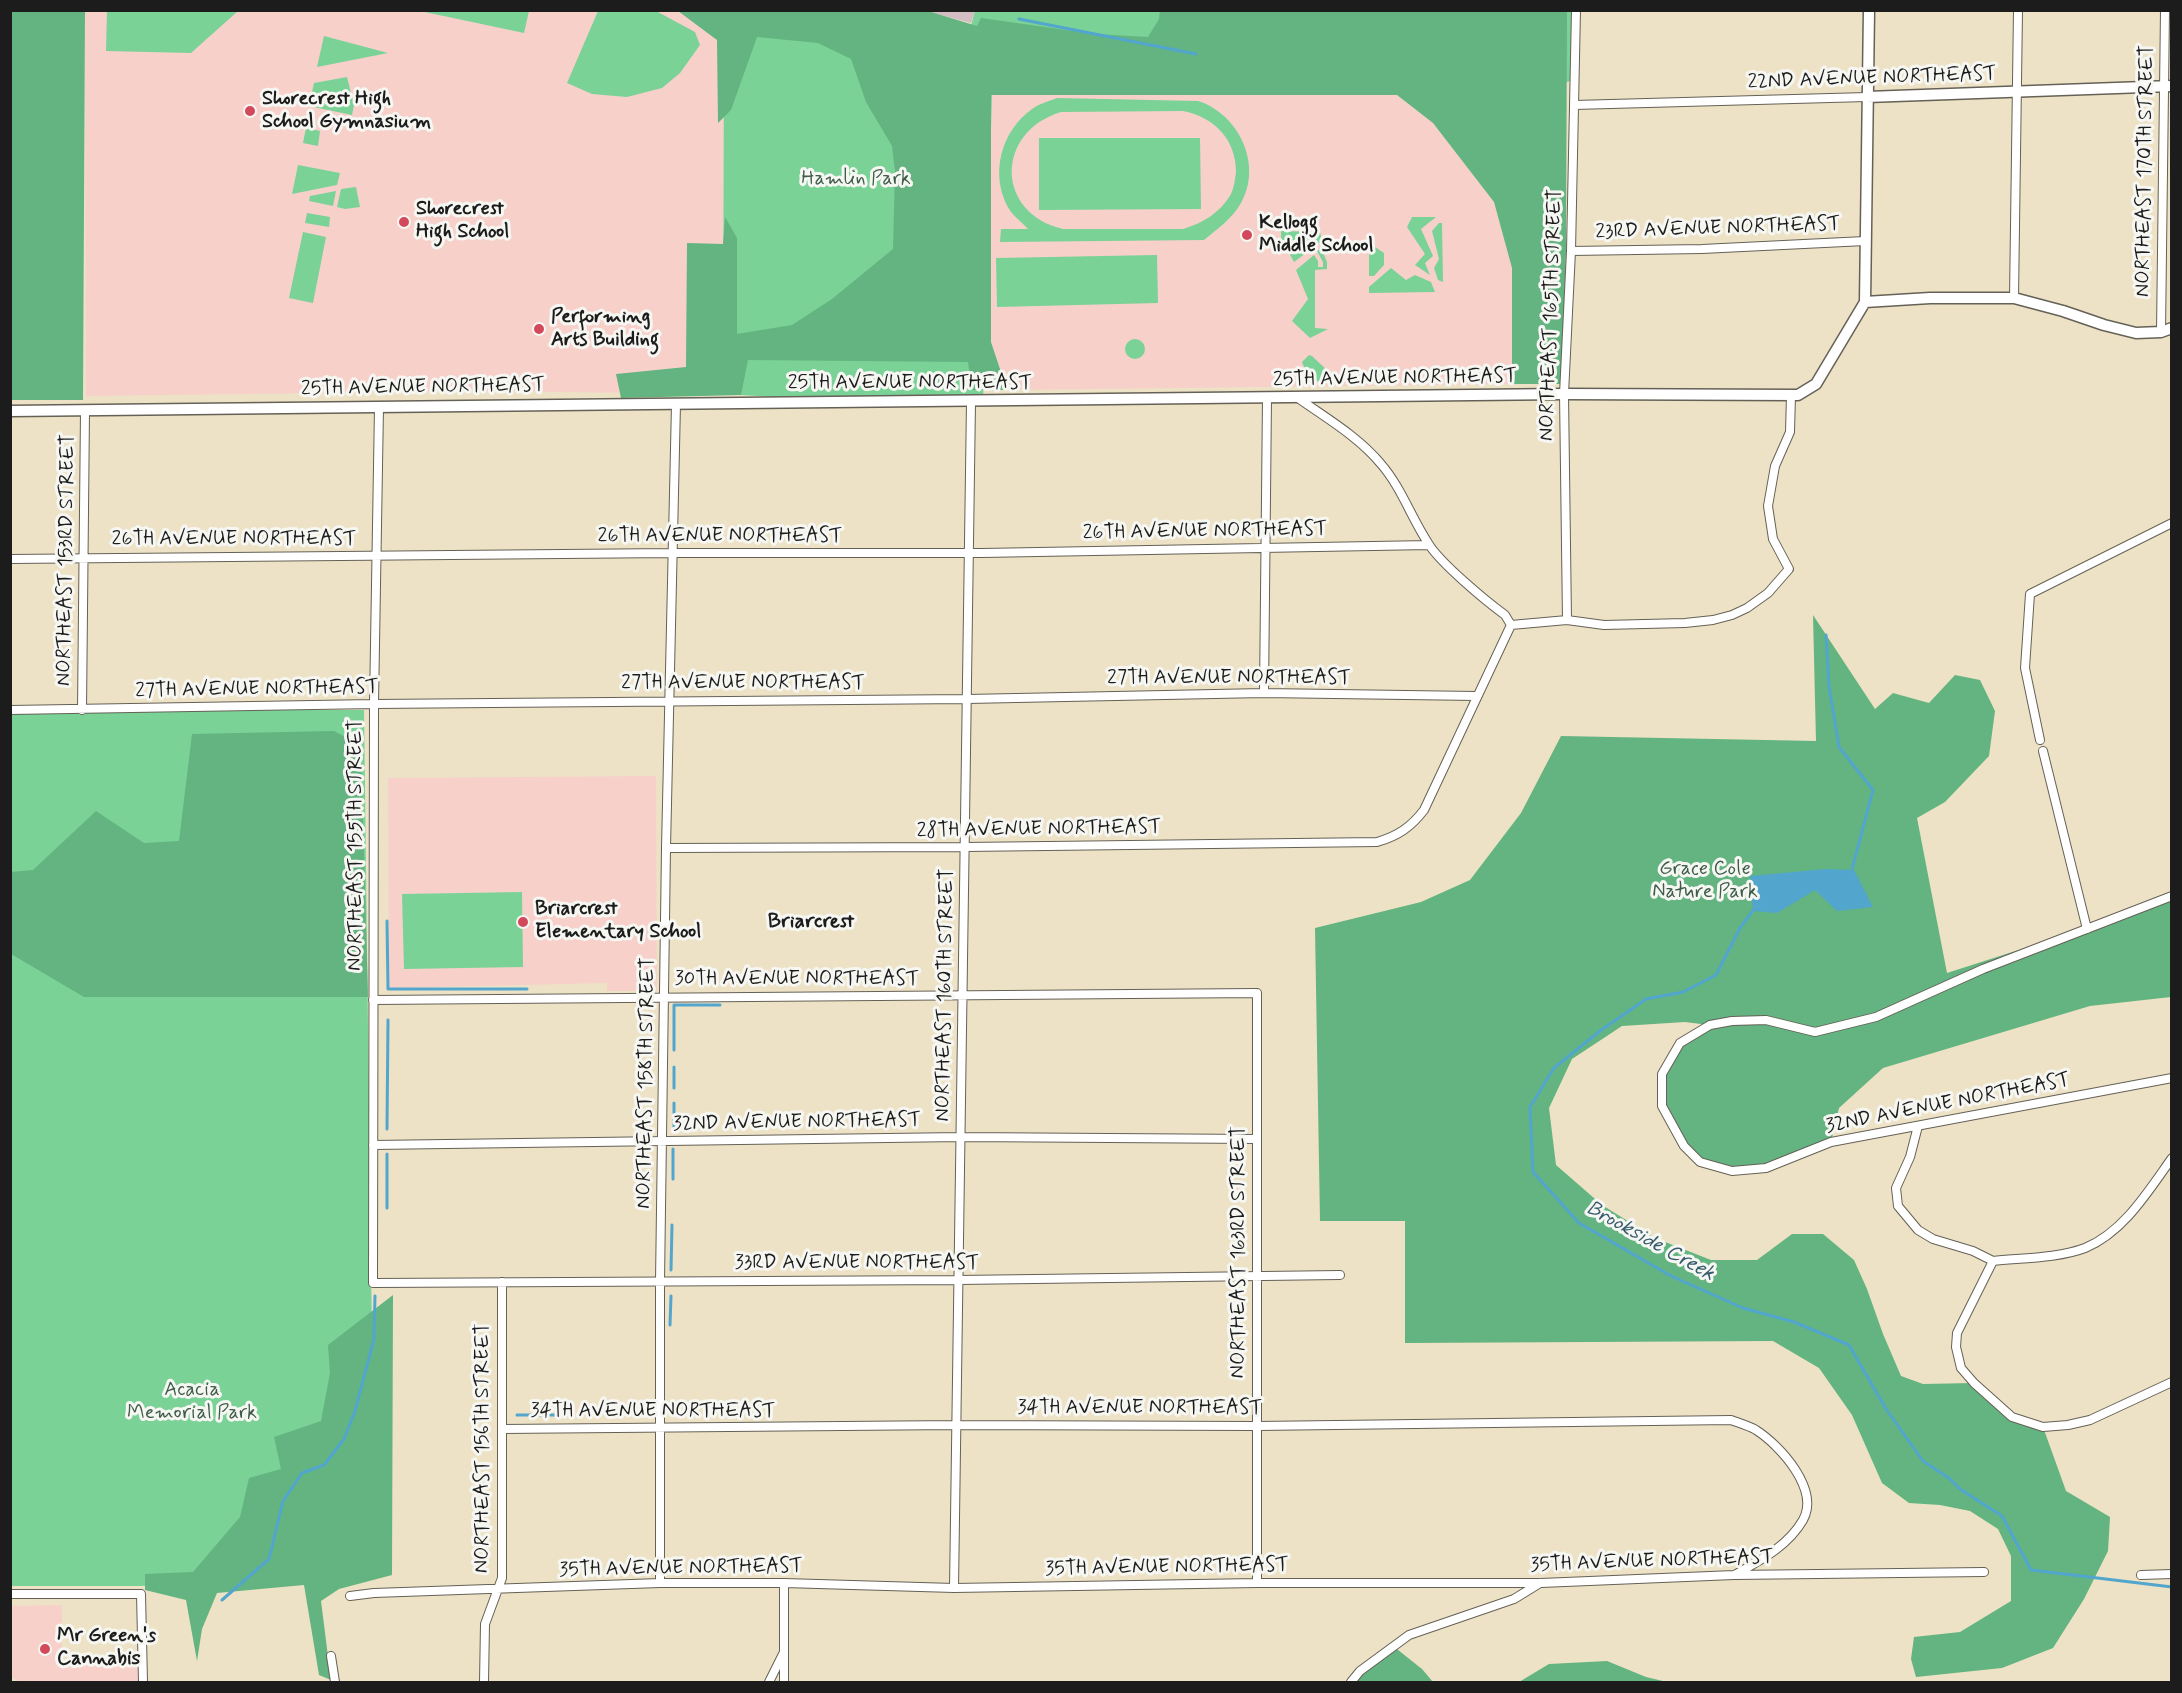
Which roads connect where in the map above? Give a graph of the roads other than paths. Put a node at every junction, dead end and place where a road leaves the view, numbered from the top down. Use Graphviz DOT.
graph roads {
  1 [pos="1576,10"];
  2 [pos="1869,10"];
  3 [pos="2018,10"];
  4 [pos="2164,10"];
  5 [pos="2168,86"];
  6 [pos="2017,92"];
  7 [pos="1867,97"];
  8 [pos="1574,105"];
  9 [pos="1865,241"];
  10 [pos="1571,250"];
  11 [pos="2014,298"];
  12 [pos="1865,302"];
  13 [pos="2166,330"];
  14 [pos="1564,394"];
  15 [pos="1791,395"];
  16 [pos="1267,398"];
  17 [pos="1298,398"];
  18 [pos="971,402"];
  19 [pos="676,404"];
  20 [pos="379,407"];
  21 [pos="10,411"];
  22 [pos="85,411"];
  23 [pos="2172,523"];
  24 [pos="1429,545"];
  25 [pos="1266,547"];
  26 [pos="672,553"];
  27 [pos="969,553"];
  28 [pos="376,556"];
  29 [pos="83,558"];
  30 [pos="10,559"];
  31 [pos="1566,620"];
  32 [pos="1511,625"];
  33 [pos="1264,693"];
  34 [pos="1476,696"];
  35 [pos="968,699"];
  36 [pos="669,702"];
  37 [pos="374,704"];
  38 [pos="10,710"];
  39 [pos="82,710"];
  40 [pos="2040,740"];
  41 [pos="2043,751"];
  42 [pos="965,847"];
  43 [pos="666,848"];
  44 [pos="2172,896"];
  45 [pos="2087,929"];
  46 [pos="1257,993"];
  47 [pos="963,995"];
  48 [pos="665,998"];
  49 [pos="373,1000"];
  50 [pos="2172,1078"];
  51 [pos="1918,1126"];
  52 [pos="961,1137"];
  53 [pos="1257,1139"];
  54 [pos="663,1141"];
  55 [pos="373,1145"];
  56 [pos="2172,1158"];
  57 [pos="1993,1261"];
  58 [pos="1340,1275"];
  59 [pos="1257,1276"];
  60 [pos="958,1280"];
  61 [pos="660,1281"];
  62 [pos="502,1282"];
  63 [pos="373,1283"];
  64 [pos="2172,1382"];
  65 [pos="956,1425"];
  66 [pos="1257,1426"];
  67 [pos="502,1429"];
  68 [pos="660,1429"];
  69 [pos="1984,1572"];
  70 [pos="2172,1574"];
  71 [pos="1734,1575"];
  72 [pos="2141,1575"];
  73 [pos="660,1583"];
  74 [pos="784,1583"];
  75 [pos="1257,1583"];
  76 [pos="1541,1583"];
  77 [pos="498,1588"];
  78 [pos="954,1588"];
  79 [pos="10,1594"];
  80 [pos="350,1596"];
  81 [pos="784,1651"];
  82 [pos="331,1656"];
  83 [pos="143,1683"];
  84 [pos="335,1683"];
  85 [pos="484,1683"];
  86 [pos="769,1683"];
  87 [pos="784,1683"];
  88 [pos="1351,1683"];
  1 -- 8 [label="street, NORTHEAST 165TH STREET"];
  2 -- 7 [label="street"];
  3 -- 6 [label="street"];
  4 -- 5 [label="street, NORTHEAST 170TH STREET"];
  5 -- 6 [label="street, 22ND AVENUE NORTHEAST"];
  5 -- 13 [label="street, NORTHEAST 170TH STREET"];
  6 -- 7 [label="street, 22ND AVENUE NORTHEAST"];
  6 -- 11 [label="street"];
  7 -- 8 [label="street, 22ND AVENUE NORTHEAST"];
  7 -- 9 [label="street"];
  8 -- 10 [label="street, NORTHEAST 165TH STREET"];
  9 -- 10 [label="street, 23RD AVENUE NORTHEAST"];
  9 -- 12 [label="street"];
  10 -- 14 [label="street, NORTHEAST 165TH STREET"];
  11 -- 12 [label="street"];
  11 -- 13 [label="street"];
  12 -- 15 [label="street, 25TH AVENUE NORTHEAST"];
  14 -- 15 [label="street, 25TH AVENUE NORTHEAST"];
  14 -- 17 [label="street, 25TH AVENUE NORTHEAST"];
  14 -- 31 [label="street, NORTHEAST 165TH STREET"];
  15 -- 31 [label="street"];
  16 -- 17 [label="street, 25TH AVENUE NORTHEAST"];
  16 -- 18 [label="street, 25TH AVENUE NORTHEAST"];
  16 -- 25 [label="street"];
  17 -- 24 [label="street"];
  18 -- 19 [label="street, 25TH AVENUE NORTHEAST"];
  18 -- 27 [label="street, NORTHEAST 160TH STREET"];
  19 -- 20 [label="street, 25TH AVENUE NORTHEAST"];
  19 -- 26 [label="street, NORTHEAST 158TH STREET"];
  20 -- 22 [label="street, 25TH AVENUE NORTHEAST"];
  20 -- 28 [label="street, NORTHEAST 155TH STREET"];
  21 -- 22 [label="street, 25TH AVENUE NORTHEAST"];
  22 -- 29 [label="street, NORTHEAST 153RD STREET"];
  23 -- 40 [label="street"];
  24 -- 25 [label="street, 26TH AVENUE NORTHEAST"];
  24 -- 32 [label="street"];
  25 -- 27 [label="street, 26TH AVENUE NORTHEAST"];
  25 -- 33 [label="street"];
  26 -- 27 [label="street, 26TH AVENUE NORTHEAST"];
  26 -- 28 [label="street, 26TH AVENUE NORTHEAST"];
  26 -- 36 [label="street, NORTHEAST 158TH STREET"];
  27 -- 35 [label="street, NORTHEAST 160TH STREET"];
  28 -- 29 [label="street, 26TH AVENUE NORTHEAST"];
  28 -- 37 [label="street, NORTHEAST 155TH STREET"];
  29 -- 30 [label="street, 26TH AVENUE NORTHEAST"];
  29 -- 39 [label="street, NORTHEAST 153RD STREET"];
  31 -- 32 [label="street"];
  32 -- 34 [label="street"];
  33 -- 34 [label="street, 27TH AVENUE NORTHEAST"];
  33 -- 35 [label="street, 27TH AVENUE NORTHEAST"];
  34 -- 42 [label="street, 28TH AVENUE NORTHEAST"];
  35 -- 36 [label="street, 27TH AVENUE NORTHEAST"];
  35 -- 42 [label="street, NORTHEAST 160TH STREET"];
  36 -- 37 [label="street, 27TH AVENUE NORTHEAST"];
  36 -- 43 [label="street, NORTHEAST 158TH STREET"];
  37 -- 39 [label="street, 27TH AVENUE NORTHEAST"];
  37 -- 49 [label="street, NORTHEAST 155TH STREET"];
  38 -- 39 [label="street, 27TH AVENUE NORTHEAST"];
  41 -- 45 [label="street"];
  42 -- 43 [label="street, 28TH AVENUE NORTHEAST"];
  42 -- 47 [label="street, NORTHEAST 160TH STREET"];
  43 -- 48 [label="street, NORTHEAST 158TH STREET"];
  44 -- 45 [label="street"];
  45 -- 51 [label="street, 32ND AVENUE NORTHEAST"];
  46 -- 47 [label="street, 30TH AVENUE NORTHEAST"];
  46 -- 53 [label="street, NORTHEAST 163RD STREET"];
  47 -- 48 [label="street, 30TH AVENUE NORTHEAST"];
  47 -- 52 [label="street, NORTHEAST 160TH STREET"];
  48 -- 49 [label="street, 30TH AVENUE NORTHEAST"];
  48 -- 54 [label="street, NORTHEAST 158TH STREET"];
  49 -- 55 [label="street, NORTHEAST 155TH STREET"];
  50 -- 51 [label="street, 32ND AVENUE NORTHEAST"];
  51 -- 57 [label="street"];
  52 -- 53 [label="street, 32ND AVENUE NORTHEAST"];
  52 -- 54 [label="street, 32ND AVENUE NORTHEAST"];
  52 -- 60 [label="street, NORTHEAST 160TH STREET"];
  53 -- 59 [label="street, NORTHEAST 163RD STREET"];
  54 -- 55 [label="street, 32ND AVENUE NORTHEAST"];
  54 -- 61 [label="street, NORTHEAST 158TH STREET"];
  55 -- 63 [label="street, NORTHEAST 155TH STREET"];
  56 -- 57 [label="street"];
  57 -- 64 [label="street"];
  58 -- 59 [label="street, 33RD AVENUE NORTHEAST"];
  59 -- 60 [label="street, 33RD AVENUE NORTHEAST"];
  59 -- 66 [label="street, NORTHEAST 163RD STREET"];
  60 -- 61 [label="street, 33RD AVENUE NORTHEAST"];
  60 -- 65 [label="street, NORTHEAST 160TH STREET"];
  61 -- 62 [label="street, 33RD AVENUE NORTHEAST"];
  61 -- 68 [label="street, NORTHEAST 158TH STREET"];
  62 -- 63 [label="street, 33RD AVENUE NORTHEAST"];
  62 -- 67 [label="street, NORTHEAST 156TH STREET"];
  65 -- 66 [label="street, 34TH AVENUE NORTHEAST"];
  65 -- 68 [label="street, 34TH AVENUE NORTHEAST"];
  65 -- 78 [label="street, NORTHEAST 160TH STREET"];
  66 -- 71 [label="street, 34TH AVENUE NORTHEAST"];
  66 -- 75 [label="street, NORTHEAST 163RD STREET"];
  67 -- 68 [label="street, 34TH AVENUE NORTHEAST"];
  67 -- 77 [label="street, NORTHEAST 156TH STREET"];
  68 -- 73 [label="street, NORTHEAST 158TH STREET"];
  69 -- 71 [label="street, 35TH AVENUE NORTHEAST"];
  70 -- 72 [label="street"];
  71 -- 76 [label="street, 35TH AVENUE NORTHEAST"];
  73 -- 74 [label="street, 35TH AVENUE NORTHEAST"];
  73 -- 77 [label="street, 35TH AVENUE NORTHEAST"];
  74 -- 78 [label="street, 35TH AVENUE NORTHEAST"];
  74 -- 81 [label="street"];
  75 -- 76 [label="street, 35TH AVENUE NORTHEAST"];
  75 -- 78 [label="street, 35TH AVENUE NORTHEAST"];
  76 -- 88 [label="street"];
  77 -- 80 [label="street, 35TH AVENUE NORTHEAST"];
  77 -- 85 [label="street, NORTHEAST 156TH STREET"];
  79 -- 83 [label="street"];
  81 -- 86 [label="street"];
  81 -- 87 [label="street"];
  82 -- 84 [label="street"];
}
